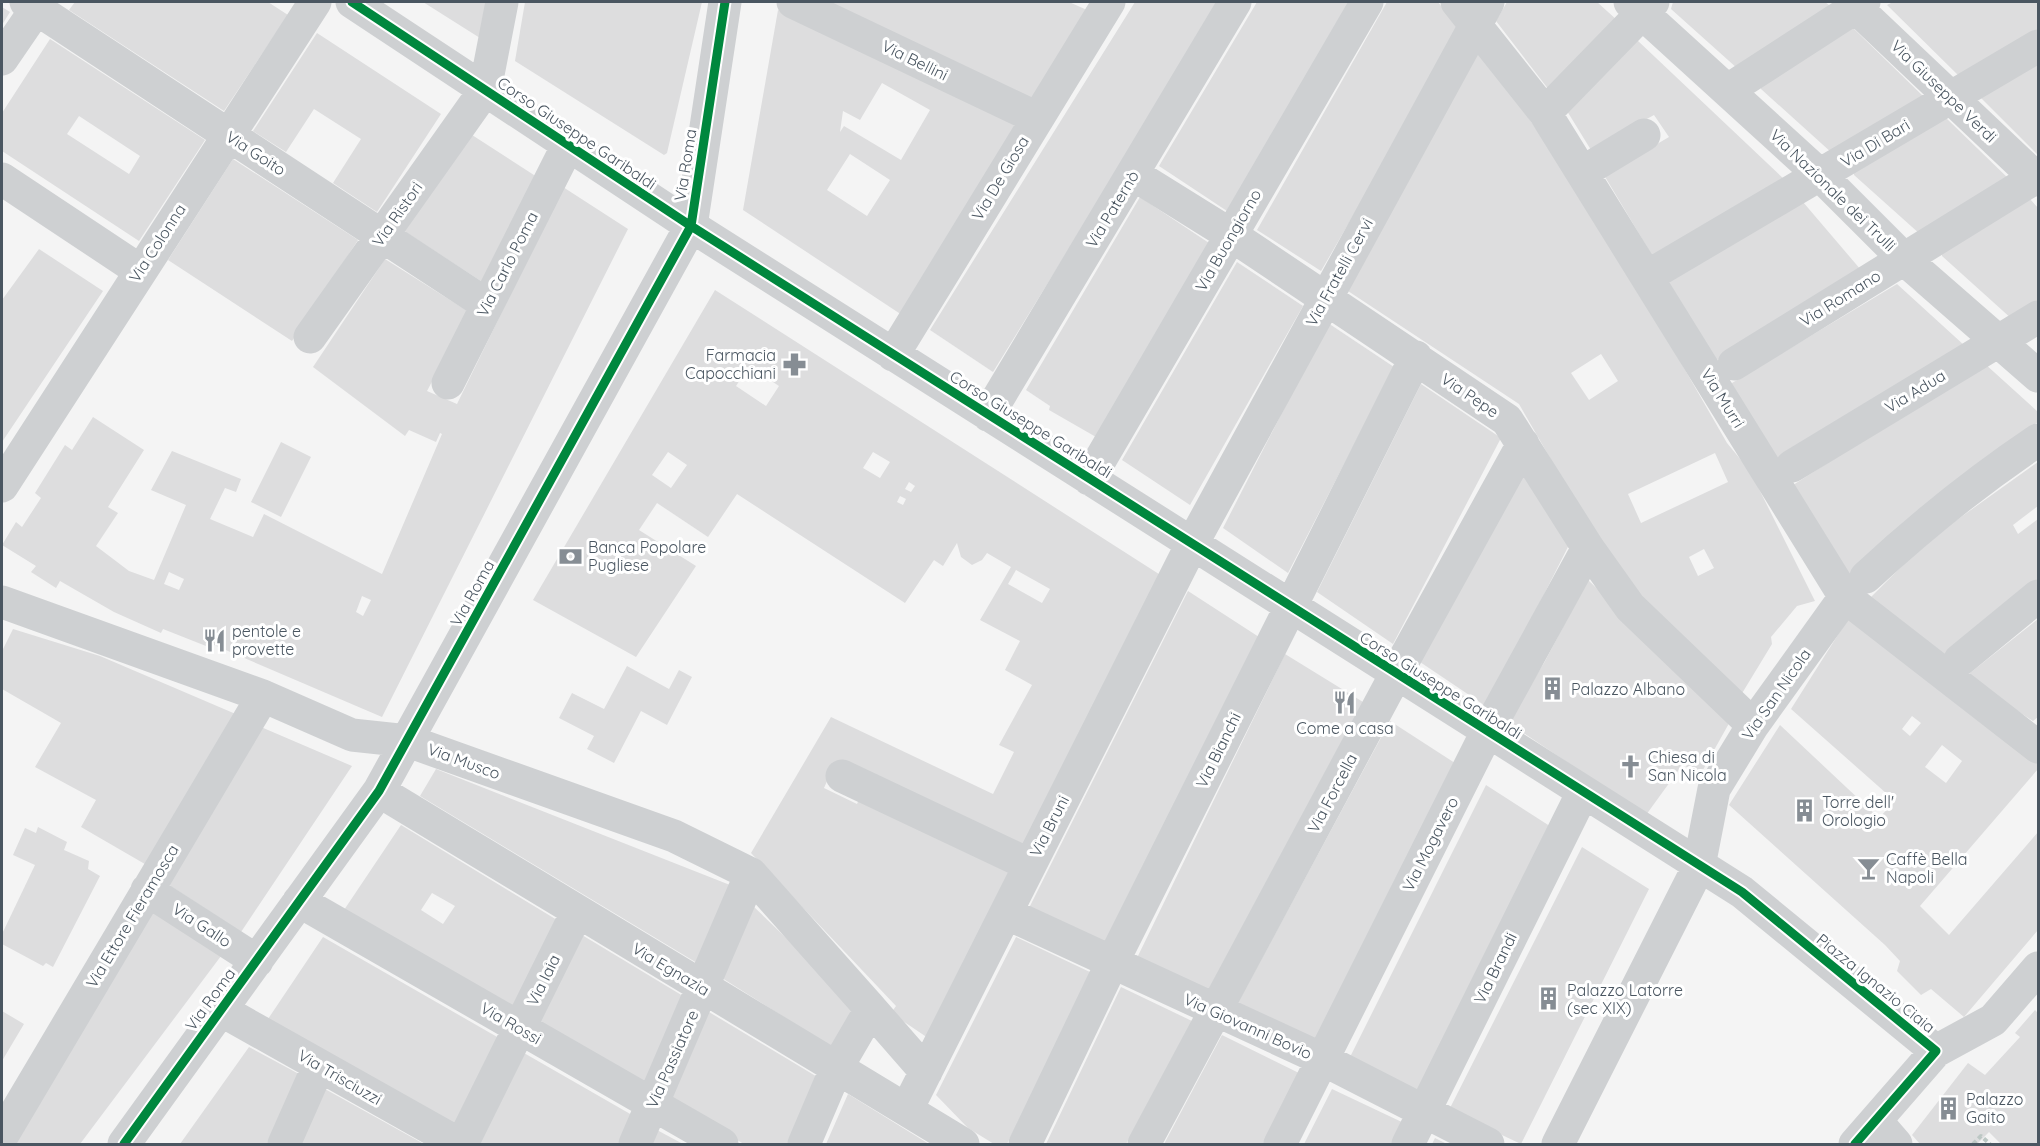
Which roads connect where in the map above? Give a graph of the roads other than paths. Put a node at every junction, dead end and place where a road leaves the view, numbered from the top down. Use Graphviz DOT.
graph roads {
  1 [pos="315,2"];
  2 [pos="352,2"];
  3 [pos="502,2"];
  4 [pos="725,2"];
  5 [pos="793,2"];
  6 [pos="1235,2"];
  7 [pos="1367,2"];
  8 [pos="1105,3"];
  9 [pos="1857,3"];
  10 [pos="34,4"];
  11 [pos="1642,5"];
  12 [pos="1473,9"];
  13 [pos="2038,46"];
  14 [pos="2,59"];
  15 [pos="485,90"];
  16 [pos="1728,90"];
  17 [pos="1952,97"];
  18 [pos="1545,113"];
  19 [pos="1036,118"];
  20 [pos="228,135"];
  21 [pos="1644,135"];
  22 [pos="568,146"];
  23 [pos="1583,172"];
  24 [pos="1133,174"];
  25 [pos="1821,176"];
  26 [pos="2038,178"];
  27 [pos="2,179"];
  28 [pos="691,226"];
  29 [pos="1231,235"];
  30 [pos="382,236"];
  31 [pos="1904,259"];
  32 [pos="139,270"];
  33 [pos="1648,276"];
  34 [pos="1325,297"];
  35 [pos="486,304"];
  36 [pos="2038,317"];
  37 [pos="310,337"];
  38 [pos="1998,341"];
  39 [pos="893,355"];
  40 [pos="1416,357"];
  41 [pos="1734,364"];
  42 [pos="2038,376"];
  43 [pos="448,384"];
  44 [pos="988,415"];
  45 [pos="2038,440"];
  46 [pos="1523,444"];
  47 [pos="1792,466"];
  48 [pos="1089,479"];
  49 [pos="2,486"];
  50 [pos="1192,544"];
  51 [pos="1588,548"];
  52 [pos="1855,587"];
  53 [pos="2038,596"];
  54 [pos="2,602"];
  55 [pos="1290,606"];
  56 [pos="1960,660"];
  57 [pos="1396,674"];
  58 [pos="263,696"];
  59 [pos="1753,725"];
  60 [pos="1487,732"];
  61 [pos="408,741"];
  62 [pos="2038,747"];
  63 [pos="842,776"];
  64 [pos="379,791"];
  65 [pos="1582,792"];
  66 [pos="1030,866"];
  67 [pos="1699,866"];
  68 [pos="751,874"];
  69 [pos="147,890"];
  70 [pos="299,901"];
  71 [pos="576,912"];
  72 [pos="1006,913"];
  73 [pos="257,961"];
  74 [pos="1112,963"];
  75 [pos="2038,968"];
  76 [pos="703,989"];
  77 [pos="871,1009"];
  78 [pos="221,1010"];
  79 [pos="1214,1011"];
  80 [pos="519,1028"];
  81 [pos="1936,1050"];
  82 [pos="1322,1059"];
  83 [pos="319,1065"];
  84 [pos="836,1069"];
  85 [pos="926,1072"];
  86 [pos="652,1104"];
  87 [pos="907,1109"];
  88 [pos="1424,1112"];
  89 [pos="2,1136"];
  90 [pos="1876,1137"];
  91 [pos="124,1144"];
  92 [pos="284,1144"];
  93 [pos="461,1144"];
  94 [pos="635,1144"];
  95 [pos="722,1144"];
  96 [pos="804,1144"];
  97 [pos="963,1144"];
  98 [pos="1025,1144"];
  99 [pos="1144,1144"];
  100 [pos="1280,1144"];
  101 [pos="1408,1144"];
  102 [pos="1488,1144"];
  103 [pos="1558,1144"];
  1 -- 20 [label="street, Via Colonna"];
  2 -- 15 [label="street, Corso Giuseppe Garibaldi"];
  3 -- 15 [label="street"];
  4 -- 28 [label="street, Via Roma"];
  5 -- 19 [label="street, Via Bellini"];
  6 -- 24 [label="street, Via Paternò"];
  7 -- 29 [label="street, Via Buongiorno"];
  8 -- 19 [label="street, Via De Giosa"];
  9 -- 16 [label="street"];
  9 -- 17 [label="street, Via Giuseppe Verdi"];
  10 -- 14 [label="street"];
  10 -- 20 [label="street, Via Goito"];
  11 -- 16 [label="street, Via Nazionale dei Trulli"];
  11 -- 18 [label="street"];
  12 -- 18 [label="street, Via Murri"];
  12 -- 34 [label="street, Via Fratelli Cervi"];
  13 -- 17 [label="street, Via Di Bari"];
  15 -- 22 [label="street, Corso Giuseppe Garibaldi"];
  15 -- 30 [label="street, Via Ristori"];
  16 -- 25 [label="street, Via Nazionale dei Trulli"];
  17 -- 25 [label="street, Via Di Bari"];
  17 -- 26 [label="street, Via Giuseppe Verdi"];
  18 -- 23 [label="street, Via Murri"];
  19 -- 39 [label="street, Via De Giosa"];
  20 -- 30 [label="street, Via Goito"];
  20 -- 32 [label="street, Via Colonna"];
  21 -- 23 [label="street"];
  22 -- 28 [label="street, Corso Giuseppe Garibaldi"];
  22 -- 35 [label="street, Via Carlo Poma"];
  23 -- 33 [label="street, Via Murri"];
  24 -- 29 [label="street, Via Pepe"];
  24 -- 44 [label="street, Via Paternò"];
  25 -- 31 [label="street, Via Nazionale dei Trulli"];
  25 -- 33 [label="street, Via Di Bari"];
  26 -- 31 [label="street, Via Romano"];
  27 -- 32 [label="street"];
  28 -- 39 [label="street, Corso Giuseppe Garibaldi"];
  28 -- 61 [label="street, Via Roma"];
  29 -- 34 [label="street, Via Pepe"];
  29 -- 48 [label="street, Via Buongiorno"];
  30 -- 35 [label="street, Via Goito"];
  30 -- 37 [label="street, Via Ristori"];
  31 -- 38 [label="street, Via Nazionale dei Trulli"];
  31 -- 41 [label="street, Via Romano"];
  32 -- 49 [label="street, Via Colonna"];
  33 -- 52 [label="street, Via Murri"];
  34 -- 40 [label="street, Via Pepe"];
  34 -- 50 [label="street, Via Fratelli Cervi"];
  35 -- 43 [label="street, Via Carlo Poma"];
  36 -- 38 [label="street, Via Adua"];
  38 -- 42 [label="street, Via Nazionale dei Trulli"];
  38 -- 47 [label="street, Via Adua"];
  39 -- 44 [label="street, Corso Giuseppe Garibaldi"];
  40 -- 46 [label="street, Via Pepe"];
  40 -- 55 [label="street, Via Bianchi"];
  44 -- 48 [label="street, Corso Giuseppe Garibaldi"];
  45 -- 52 [label="street, Via San Nicola"];
  46 -- 51 [label="street, Via Pepe"];
  46 -- 57 [label="street, Via Forcella"];
  48 -- 50 [label="street, Corso Giuseppe Garibaldi"];
  50 -- 55 [label="street, Corso Giuseppe Garibaldi"];
  50 -- 66 [label="street, Via Bruni"];
  51 -- 59 [label="street, Via Pepe"];
  51 -- 60 [label="street, Via Mogavero"];
  52 -- 59 [label="street, Via San Nicola"];
  52 -- 62 [label="street, Via Murri"];
  53 -- 56 [label="street"];
  54 -- 58 [label="street, Via Musco"];
  55 -- 57 [label="street, Corso Giuseppe Garibaldi"];
  55 -- 74 [label="street, Via Bianchi"];
  57 -- 60 [label="street, Corso Giuseppe Garibaldi"];
  57 -- 79 [label="street, Via Forcella"];
  58 -- 61 [label="street, Via Musco"];
  58 -- 69 [label="street, Via Ettore Fieramosca"];
  59 -- 67 [label="street, Via San Nicola"];
  60 -- 65 [label="street, Corso Giuseppe Garibaldi"];
  60 -- 82 [label="street, Via Mogavero"];
  61 -- 64 [label="street, Via Roma"];
  61 -- 68 [label="street, Via Musco"];
  63 -- 66 [label="street"];
  64 -- 70 [label="street, Via Roma"];
  64 -- 71 [label="street, Via Egnazia"];
  65 -- 67 [label="street, Corso Giuseppe Garibaldi"];
  65 -- 88 [label="street, Via Brandi"];
  66 -- 72 [label="street, Via Bruni"];
  67 -- 81 [label="street, Piazza Ignazio Ciaia"];
  67 -- 103 [label="street"];
  68 -- 76 [label="street, Via Passiatore"];
  68 -- 77 [label="street, Via Musco"];
  69 -- 73 [label="street, Via Gallo"];
  69 -- 89 [label="street, Via Ettore Fieramosca"];
  70 -- 73 [label="street, Via Roma"];
  70 -- 80 [label="street, Via Rossi"];
  71 -- 76 [label="street, Via Egnazia"];
  71 -- 80 [label="street, Via Iaia"];
  72 -- 74 [label="street, Via Giovanni Bovio"];
  72 -- 85 [label="street, Via Bruni"];
  73 -- 78 [label="street, Via Roma"];
  74 -- 79 [label="street, Via Giovanni Bovio"];
  74 -- 98 [label="street, Via Bianchi"];
  75 -- 81 [label="street"];
  76 -- 84 [label="street, Via Egnazia"];
  76 -- 86 [label="street, Via Passiatore"];
  77 -- 84 [label="street"];
  77 -- 85 [label="street, Via Musco"];
  78 -- 83 [label="street, Via Trisciuzzi"];
  78 -- 91 [label="street, Via Roma"];
  79 -- 82 [label="street, Via Giovanni Bovio"];
  79 -- 99 [label="street, Via Forcella"];
  80 -- 86 [label="street, Via Rossi"];
  80 -- 93 [label="street, Via Iaia"];
  81 -- 90 [label="street, Piazza Ignazio Ciaia"];
  82 -- 88 [label="street, Via Giovanni Bovio"];
  82 -- 100 [label="street, Via Mogavero"];
  83 -- 92 [label="street"];
  83 -- 93 [label="street, Via Trisciuzzi"];
  84 -- 87 [label="street, Via Egnazia"];
  84 -- 96 [label="street"];
  85 -- 87 [label="street, Via Bruni"];
  86 -- 94 [label="street, Via Passiatore"];
  86 -- 95 [label="street, Via Rossi"];
  87 -- 97 [label="street, Via Egnazia"];
  88 -- 101 [label="street, Via Brandi"];
  88 -- 102 [label="street, Via Giovanni Bovio"];
}
